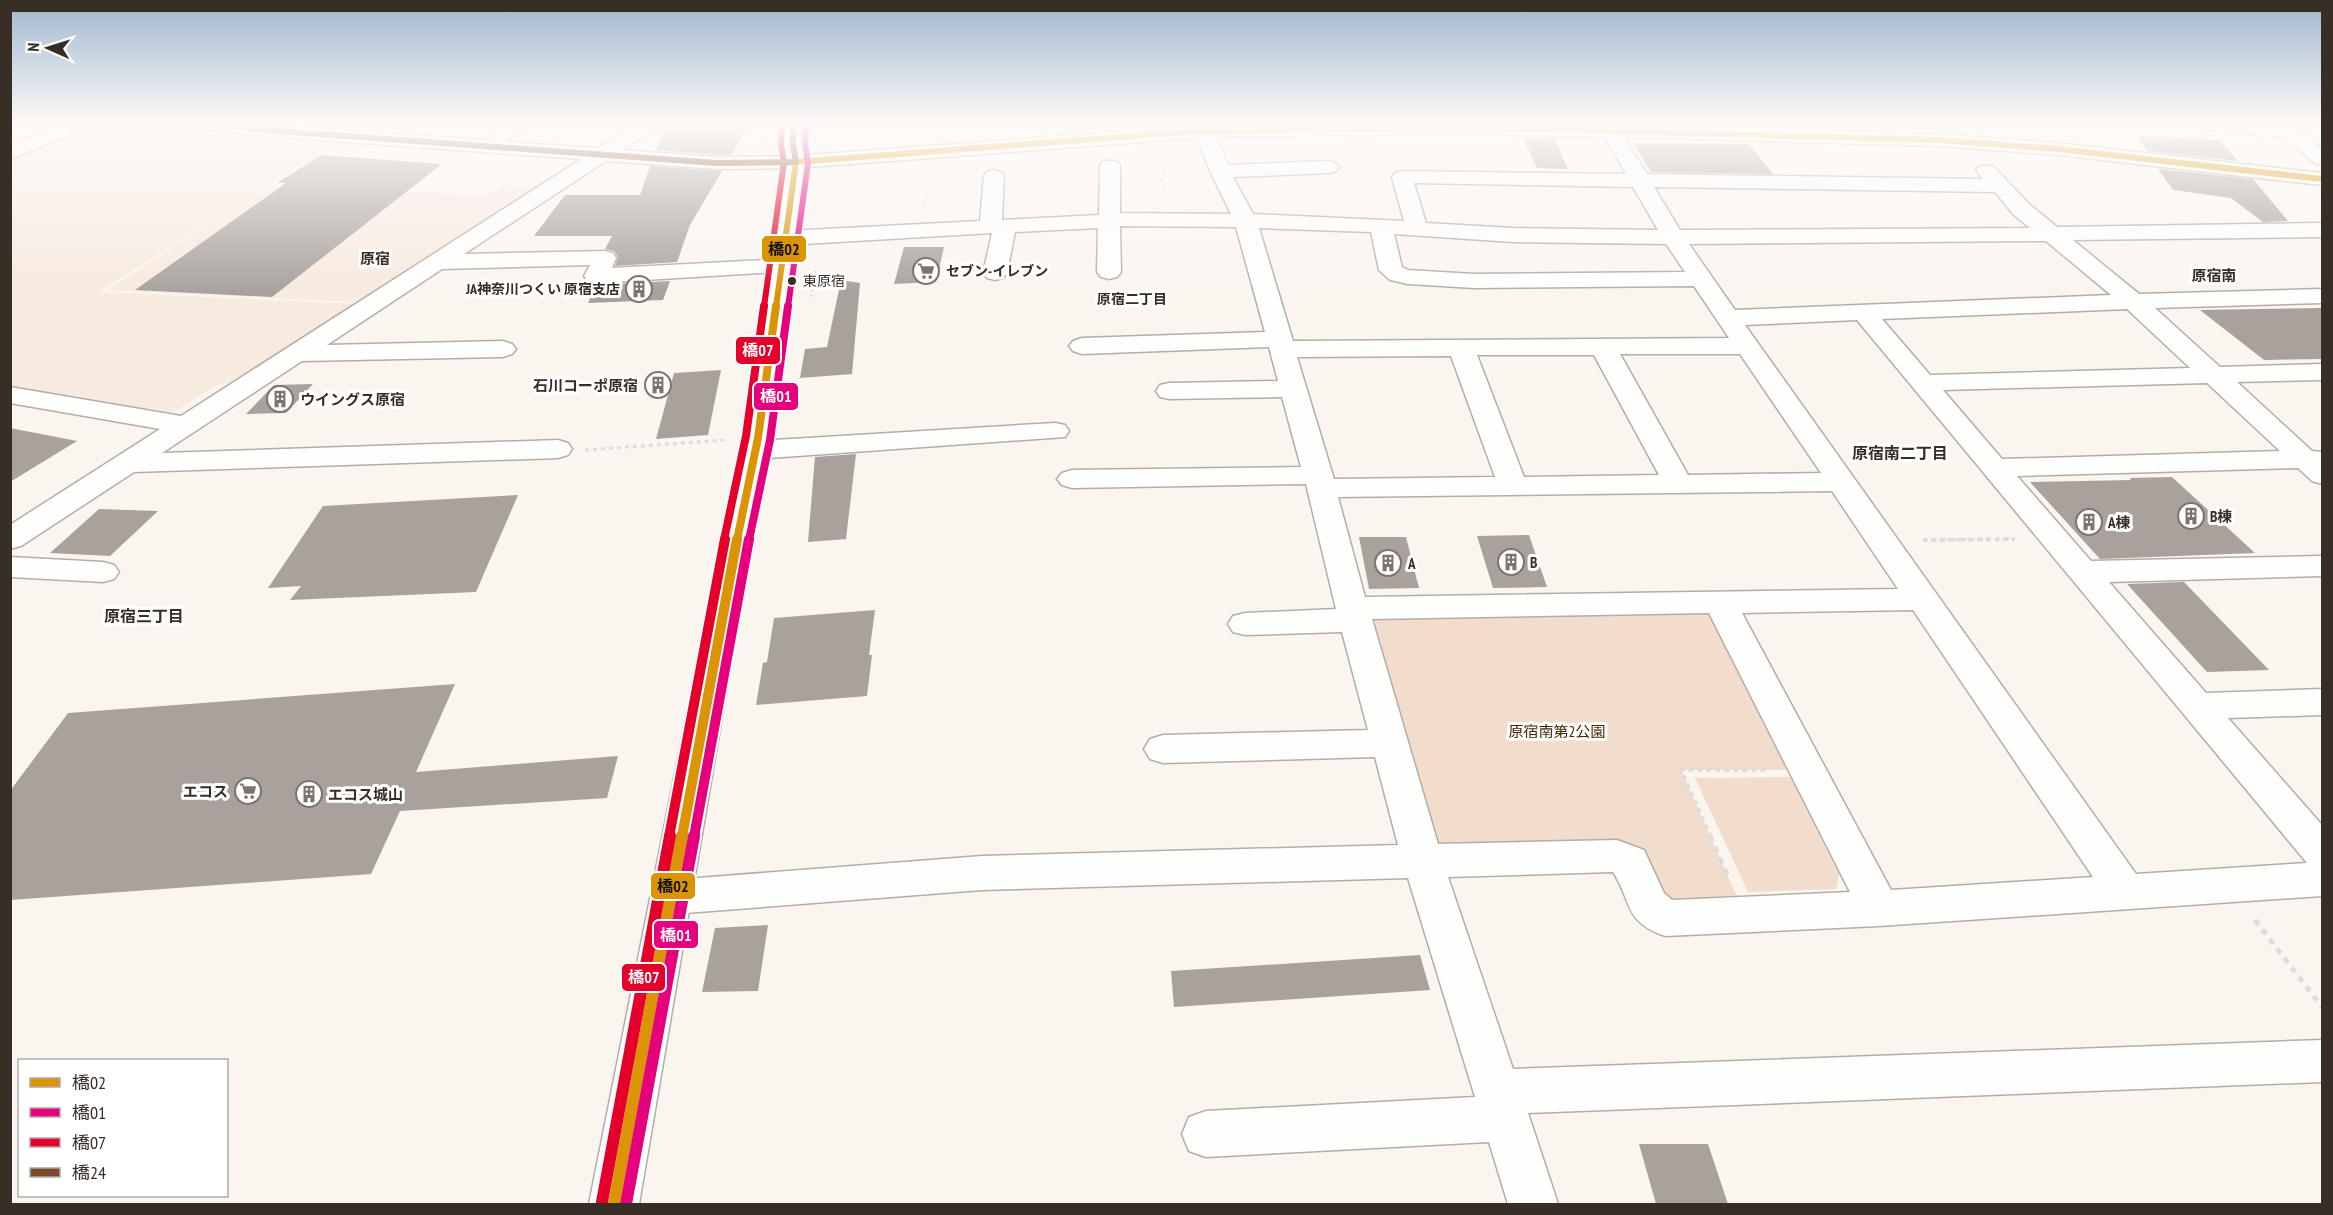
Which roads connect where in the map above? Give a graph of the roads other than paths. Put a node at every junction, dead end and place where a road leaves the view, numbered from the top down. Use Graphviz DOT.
graph roads {
  1 [pos="562,181"];
  2 [pos="794,181"];
  3 [pos="994,181"];
  4 [pos="1110,181"];
  5 [pos="1223,181"];
  6 [pos="1403,181"];
  7 [pos="1579,181"];
  8 [pos="1995,181"];
  9 [pos="1641,182"];
  10 [pos="1999,186"];
  11 [pos="1163,219"];
  12 [pos="1109,220"];
  13 [pos="1246,222"];
  14 [pos="998,227"];
  15 [pos="1381,228"];
  16 [pos="1417,230"];
  17 [pos="2322,230"];
  18 [pos="2050,233"];
  19 [pos="1673,237"];
  20 [pos="1162,242"];
  21 [pos="785,252"];
  22 [pos="437,262"];
  23 [pos="1109,272"];
  24 [pos="995,273"];
  25 [pos="1701,279"];
  26 [pos="2322,296"];
  27 [pos="2133,301"];
  28 [pos="1864,313"];
  29 [pos="1728,318"];
  30 [pos="1281,344"];
  31 [pos="1747,345"];
  32 [pos="1082,346"];
  33 [pos="1603,347"];
  34 [pos="1461,348"];
  35 [pos="503,349"];
  36 [pos="298,353"];
  37 [pos="2322,372"];
  38 [pos="2212,374"];
  39 [pos="1923,383"];
  40 [pos="1294,389"];
  41 [pos="1169,391"];
  42 [pos="10,394"];
  43 [pos="187,425"];
  44 [pos="1055,431"];
  45 [pos="757,444"];
  46 [pos="567,450"];
  47 [pos="130,463"];
  48 [pos="2317,464"];
  49 [pos="1995,468"];
  50 [pos="1071,478"];
  51 [pos="1320,481"];
  52 [pos="1842,482"];
  53 [pos="1678,484"];
  54 [pos="1513,486"];
  55 [pos="10,539"];
  56 [pos="2322,566"];
  57 [pos="10,567"];
  58 [pos="103,572"];
  59 [pos="2082,573"];
  60 [pos="1923,599"];
  61 [pos="1720,603"];
  62 [pos="1354,614"];
  63 [pos="1245,624"];
  64 [pos="2322,702"];
  65 [pos="2199,706"];
  66 [pos="1390,743"];
  67 [pos="1163,749"];
  68 [pos="2322,852"];
  69 [pos="1422,860"];
  70 [pos="2322,879"];
  71 [pos="2126,892"];
  72 [pos="672,897"];
  73 [pos="1879,908"];
  74 [pos="2322,1061"];
  75 [pos="1500,1105"];
  76 [pos="1206,1134"];
  77 [pos="614,1204"];
  78 [pos="1533,1204"];
  1 -- 22 [label="main road"];
  2 -- 21 [label="main road"];
  3 -- 14 [label="main road"];
  4 -- 12 [label="main road"];
  5 -- 13 [label="main road"];
  6 -- 16 [label="main road"];
  7 -- 9 [label="main road"];
  8 -- 10 [label="main road"];
  9 -- 10 [label="main road"];
  9 -- 19 [label="main road"];
  10 -- 18 [label="main road"];
  11 -- 12 [label="main road"];
  11 -- 13 [label="main road"];
  11 -- 20 [label="main road"];
  12 -- 14 [label="main road"];
  12 -- 23 [label="main road"];
  13 -- 15 [label="main road"];
  13 -- 30 [label="main road"];
  14 -- 21 [label="main road"];
  14 -- 24 [label="main road"];
  15 -- 16 [label="main road"];
  15 -- 25 [label="main road"];
  16 -- 19 [label="main road"];
  17 -- 18 [label="main road"];
  18 -- 19 [label="main road"];
  18 -- 27 [label="main road"];
  19 -- 25 [label="main road"];
  21 -- 22 [label="main road"];
  21 -- 45 [label="main road"];
  22 -- 36 [label="main road"];
  25 -- 29 [label="main road"];
  26 -- 27 [label="main road"];
  27 -- 28 [label="main road"];
  27 -- 38 [label="main road"];
  28 -- 29 [label="main road"];
  28 -- 39 [label="main road"];
  29 -- 31 [label="main road"];
  30 -- 32 [label="main road"];
  30 -- 34 [label="main road"];
  30 -- 40 [label="main road"];
  31 -- 33 [label="main road"];
  31 -- 52 [label="main road"];
  33 -- 34 [label="main road"];
  33 -- 53 [label="main road"];
  34 -- 54 [label="main road"];
  35 -- 36 [label="main road"];
  36 -- 43 [label="main road"];
  37 -- 38 [label="main road"];
  38 -- 39 [label="main road"];
  38 -- 48 [label="main road"];
  39 -- 49 [label="main road"];
  40 -- 41 [label="main road"];
  40 -- 51 [label="main road"];
  42 -- 43 [label="main road"];
  43 -- 47 [label="main road"];
  44 -- 45 [label="main road"];
  45 -- 72 [label="main road"];
  46 -- 47 [label="main road"];
  47 -- 55 [label="main road"];
  48 -- 49 [label="main road"];
  49 -- 59 [label="main road"];
  50 -- 51 [label="main road"];
  51 -- 54 [label="main road"];
  51 -- 62 [label="main road"];
  52 -- 53 [label="main road"];
  52 -- 60 [label="main road"];
  53 -- 54 [label="main road"];
  56 -- 59 [label="main road"];
  57 -- 58 [label="main road"];
  59 -- 65 [label="main road"];
  60 -- 61 [label="main road"];
  60 -- 71 [label="main road"];
  61 -- 62 [label="main road"];
  61 -- 73 [label="main road"];
  62 -- 63 [label="main road"];
  62 -- 66 [label="main road"];
  64 -- 65 [label="main road"];
  65 -- 68 [label="main road"];
  66 -- 67 [label="main road"];
  66 -- 69 [label="main road"];
  69 -- 72 [label="main road"];
  69 -- 73 [label="main road"];
  69 -- 75 [label="main road"];
  70 -- 71 [label="main road"];
  71 -- 73 [label="main road"];
  72 -- 77 [label="main road"];
  74 -- 75 [label="main road"];
  75 -- 76 [label="main road"];
  75 -- 78 [label="main road"];
}
